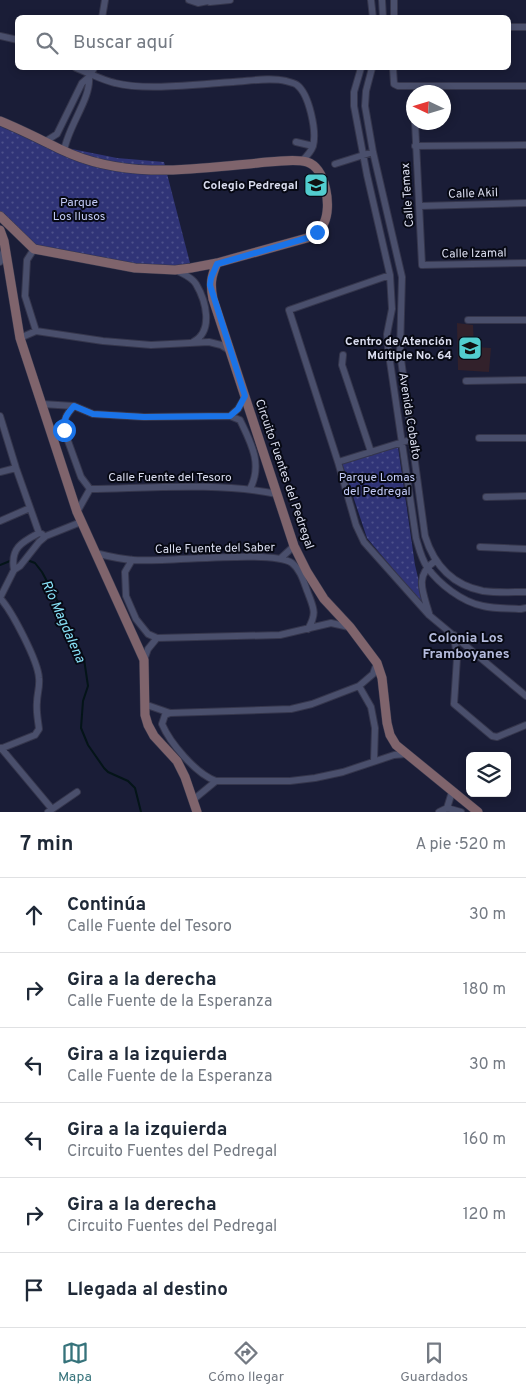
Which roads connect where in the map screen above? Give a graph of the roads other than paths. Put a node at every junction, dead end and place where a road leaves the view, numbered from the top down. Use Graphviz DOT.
graph roads {
  1 [pos="105,0"];
  2 [pos="189,0"];
  3 [pos="230,0"];
  4 [pos="372,0"];
  5 [pos="382,0"];
  6 [pos="394,0"];
  7 [pos="210,1"];
  8 [pos="102,15"];
  9 [pos="373,15"];
  10 [pos="383,15"];
  11 [pos="394,15"];
  12 [pos="511,27"];
  13 [pos="526,27"];
  14 [pos="0,36"];
  15 [pos="15,39"];
  16 [pos="360,70"];
  17 [pos="372,70"];
  18 [pos="393,70"];
  19 [pos="91,73"];
  20 [pos="526,86"];
  21 [pos="0,121"];
  22 [pos="415,130"];
  23 [pos="46,141"];
  24 [pos="296,142"];
  25 [pos="526,145"];
  26 [pos="313,146"];
  27 [pos="415,146"];
  28 [pos="64,151"];
  29 [pos="373,152"];
  30 [pos="363,155"];
  31 [pos="302,161"];
  32 [pos="335,164"];
  33 [pos="526,203"];
  34 [pos="420,206"];
  35 [pos="0,216"];
  36 [pos="0,230"];
  37 [pos="4,241"];
  38 [pos="34,249"];
  39 [pos="0,262"];
  40 [pos="526,263"];
  41 [pos="217,264"];
  42 [pos="422,265"];
  43 [pos="175,270"];
  44 [pos="390,275"];
  45 [pos="468,320"];
  46 [pos="526,320"];
  47 [pos="36,331"];
  48 [pos="20,338"];
  49 [pos="191,343"];
  50 [pos="230,351"];
  51 [pos="343,355"];
  52 [pos="526,380"];
  53 [pos="466,381"];
  54 [pos="245,396"];
  55 [pos="42,404"];
  56 [pos="74,406"];
  57 [pos="0,416"];
  58 [pos="230,416"];
  59 [pos="3,430"];
  60 [pos="478,438"];
  61 [pos="526,438"];
  62 [pos="412,440"];
  63 [pos="402,442"];
  64 [pos="371,452"];
  65 [pos="338,462"];
  66 [pos="16,468"];
  67 [pos="0,472"];
  68 [pos="90,489"];
  69 [pos="250,489"];
  70 [pos="277,494"];
  71 [pos="526,496"];
  72 [pos="486,497"];
  73 [pos="30,508"];
  74 [pos="77,512"];
  75 [pos="0,521"];
  76 [pos="81,522"];
  77 [pos="39,533"];
  78 [pos="46,536"];
  79 [pos="294,546"];
  80 [pos="480,548"];
  81 [pos="526,549"];
  82 [pos="95,553"];
  83 [pos="281,558"];
  84 [pos="132,560"];
  85 [pos="435,561"];
  86 [pos="427,567"];
  87 [pos="17,568"];
  88 [pos="526,592"];
  89 [pos="0,598"];
  90 [pos="526,608"];
  91 [pos="429,615"];
  92 [pos="350,627"];
  93 [pos="308,629"];
  94 [pos="454,635"];
  95 [pos="158,638"];
  96 [pos="144,660"];
  97 [pos="377,662"];
  98 [pos="359,686"];
  99 [pos="526,696"];
  100 [pos="144,704"];
  101 [pos="170,713"];
  102 [pos="526,725"];
  103 [pos="1,748"];
  104 [pos="406,754"];
  105 [pos="374,761"];
  106 [pos="216,781"];
  107 [pos="77,792"];
  108 [pos="452,792"];
  109 [pos="193,800"];
  110 [pos="447,808"];
  111 [pos="50,810"];
  112 [pos="197,812"];
  113 [pos="439,812"];
  114 [pos="461,812"];
  115 [pos="478,812"];
  1 -- 8 [label="street"];
  2 -- 7 [label="street"];
  3 -- 7 [label="street"];
  4 -- 9 [label="street"];
  5 -- 10 [label="street"];
  6 -- 11 [label="street"];
  12 -- 13 [label="street"];
  14 -- 15 [label="street"];
  16 -- 30 [label="street, Avenida Cobalto"];
  17 -- 29 [label="street, Avenida Cobalto"];
  18 -- 20 [label="street"];
  19 -- 23 [label="street"];
  19 -- 26 [label="street"];
  19 -- 28 [label="street"];
  21 -- 23 [label="street"];
  22 -- 27 [label="street, Calle Temax"];
  23 -- 28 [label="street"];
  24 -- 26 [label="street"];
  25 -- 27 [label="street"];
  26 -- 31 [label="street"];
  27 -- 34 [label="street, Calle Temax"];
  28 -- 31 [label="street"];
  29 -- 30 [label="street"];
  29 -- 62 [label="street, Avenida Cobalto"];
  30 -- 32 [label="street"];
  30 -- 44 [label="street, Avenida Cobalto"];
  31 -- 41 [label="street"];
  33 -- 34 [label="street, Calle Akil"];
  34 -- 42 [label="street, Calle Temax"];
  35 -- 38 [label="street"];
  36 -- 37 [label="street"];
  37 -- 39 [label="street"];
  37 -- 48 [label="street"];
  38 -- 43 [label="street"];
  38 -- 47 [label="street"];
  40 -- 42 [label="street, Calle Izamal"];
  41 -- 43 [label="street"];
  41 -- 50 [label="street, Circuito Fuentes del Pedregal"];
  43 -- 49 [label="street"];
  44 -- 63 [label="street, Avenida Cobalto"];
  44 -- 65 [label="street"];
  45 -- 46 [label="street"];
  47 -- 48 [label="street"];
  47 -- 49 [label="street"];
  48 -- 55 [label="street"];
  49 -- 50 [label="street"];
  50 -- 54 [label="street, Circuito Fuentes del Pedregal"];
  51 -- 64 [label="street"];
  52 -- 53 [label="street"];
  54 -- 58 [label="street"];
  54 -- 70 [label="street, Circuito Fuentes del Pedregal"];
  55 -- 56 [label="street"];
  55 -- 74 [label="street"];
  56 -- 58 [label="street"];
  56 -- 68 [label="street, Calle Fuente del Tesoro"];
  57 -- 59 [label="street"];
  58 -- 69 [label="street, Calle Fuente del Tesoro"];
  59 -- 66 [label="street"];
  60 -- 61 [label="street"];
  62 -- 63 [label="street"];
  62 -- 85 [label="street, Avenida Cobalto"];
  63 -- 64 [label="street"];
  63 -- 86 [label="street, Avenida Cobalto"];
  64 -- 65 [label="street"];
  65 -- 91 [label="street"];
  66 -- 67 [label="street"];
  66 -- 73 [label="street"];
  68 -- 69 [label="street, Calle Fuente del Tesoro"];
  68 -- 74 [label="street, Calle Fuente del Tesoro"];
  69 -- 70 [label="street, Calle Fuente del Tesoro"];
  70 -- 79 [label="street, Circuito Fuentes del Pedregal"];
  71 -- 72 [label="street"];
  73 -- 75 [label="street"];
  73 -- 77 [label="street"];
  74 -- 76 [label="street"];
  76 -- 78 [label="street"];
  76 -- 82 [label="street"];
  77 -- 78 [label="street"];
  77 -- 87 [label="street"];
  78 -- 87 [label="street"];
  79 -- 83 [label="street, Calle Fuente del Saber"];
  79 -- 92 [label="street, Circuito Fuentes del Pedregal"];
  80 -- 81 [label="street"];
  82 -- 84 [label="street, Calle Fuente del Saber"];
  82 -- 96 [label="street"];
  83 -- 84 [label="street, Calle Fuente del Saber"];
  83 -- 93 [label="street"];
  84 -- 95 [label="street"];
  85 -- 86 [label="street"];
  85 -- 88 [label="street, Avenida Cobalto"];
  86 -- 90 [label="street, Avenida Cobalto"];
  86 -- 91 [label="street"];
  87 -- 89 [label="street"];
  89 -- 103 [label="street"];
  91 -- 94 [label="street"];
  92 -- 93 [label="street"];
  92 -- 97 [label="street, Circuito Fuentes del Pedregal"];
  93 -- 95 [label="street"];
  94 -- 99 [label="street"];
  94 -- 102 [label="street"];
  95 -- 96 [label="street"];
  96 -- 100 [label="street"];
  97 -- 98 [label="street"];
  97 -- 104 [label="street, Circuito Fuentes del Pedregal"];
  98 -- 101 [label="street"];
  98 -- 105 [label="street"];
  100 -- 101 [label="street"];
  100 -- 109 [label="street"];
  101 -- 106 [label="street"];
  103 -- 111 [label="street"];
  104 -- 105 [label="street"];
  104 -- 108 [label="street, Circuito Fuentes del Pedregal"];
  105 -- 106 [label="street"];
  106 -- 109 [label="street"];
  107 -- 111 [label="street"];
  108 -- 110 [label="street"];
  108 -- 115 [label="street, Circuito Fuentes del Pedregal"];
  109 -- 112 [label="street"];
  110 -- 113 [label="street"];
  110 -- 114 [label="street"];
}
